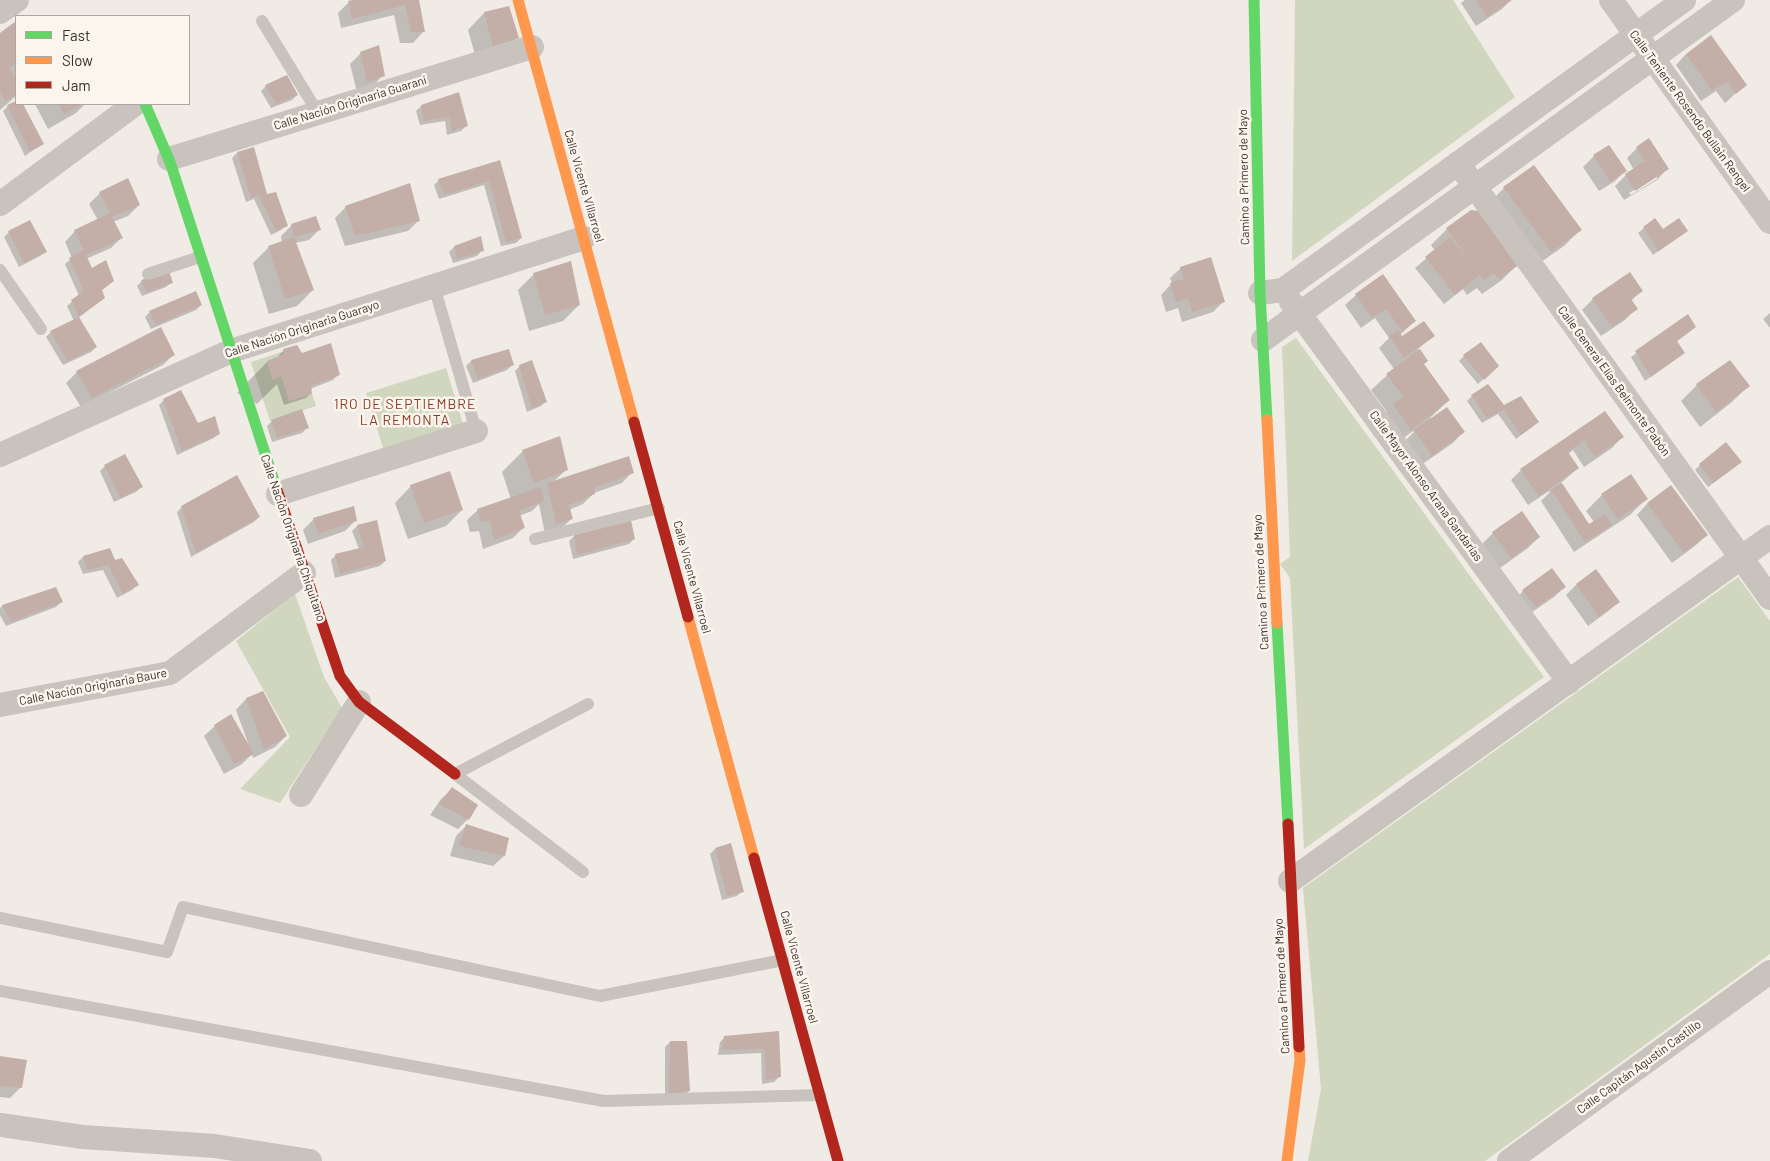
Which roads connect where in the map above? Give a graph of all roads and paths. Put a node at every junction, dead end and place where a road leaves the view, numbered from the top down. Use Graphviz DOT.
graph roads {
  1 [pos="16,0"];
  2 [pos="518,0"];
  3 [pos="1254,0"];
  4 [pos="1611,0"];
  5 [pos="1684,0"];
  6 [pos="1733,0"];
  7 [pos="0,12"];
  8 [pos="262,21"];
  9 [pos="1636,35"];
  10 [pos="532,47"];
  11 [pos="1653,58"];
  12 [pos="133,105"];
  13 [pos="145,105"];
  14 [pos="318,113"];
  15 [pos="169,159"];
  16 [pos="1458,163"];
  17 [pos="1475,186"];
  18 [pos="0,204"];
  19 [pos="1770,222"];
  20 [pos="584,238"];
  21 [pos="200,256"];
  22 [pos="0,270"];
  23 [pos="148,274"];
  24 [pos="434,286"];
  25 [pos="1272,292"];
  26 [pos="1300,314"];
  27 [pos="41,329"];
  28 [pos="1263,340"];
  29 [pos="231,351"];
  30 [pos="476,431"];
  31 [pos="0,455"];
  32 [pos="278,494"];
  33 [pos="659,508"];
  34 [pos="1770,537"];
  35 [pos="535,539"];
  36 [pos="1741,558"];
  37 [pos="304,573"];
  38 [pos="1770,598"];
  39 [pos="1569,682"];
  40 [pos="359,702"];
  41 [pos="588,704"];
  42 [pos="0,705"];
  43 [pos="455,774"];
  44 [pos="301,795"];
  45 [pos="583,872"];
  46 [pos="1290,881"];
  47 [pos="0,918"];
  48 [pos="783,960"];
  49 [pos="1770,972"];
  50 [pos="0,991"];
  51 [pos="820,1095"];
  52 [pos="0,1125"];
  53 [pos="310,1161"];
  54 [pos="838,1161"];
  55 [pos="1287,1161"];
  56 [pos="1509,1161"];
  1 -- 7 [label="street"];
  2 -- 10 [label="street, Calle Vicente Villarroel"];
  3 -- 25 [label="street, Camino a Primero de Mayo"];
  4 -- 9 [label="street, Calle Teniente Rosendo Bullain Rengel"];
  5 -- 9 [label="street"];
  6 -- 11 [label="street"];
  8 -- 14 [label="lane"];
  9 -- 11 [label="street, Calle Teniente Rosendo Bullain Rengel"];
  9 -- 16 [label="street"];
  10 -- 14 [label="street, Calle Nación Originaria Guaraní"];
  10 -- 20 [label="street, Calle Vicente Villarroel"];
  11 -- 17 [label="street"];
  11 -- 19 [label="street, Calle Teniente Rosendo Bullain Rengel"];
  12 -- 18 [label="street"];
  13 -- 15 [label="street, Calle Nación Originaria Chiquitano"];
  14 -- 15 [label="street, Calle Nación Originaria Guaraní"];
  15 -- 21 [label="street, Calle Nación Originaria Chiquitano"];
  16 -- 17 [label="street, Calle General Elías Belmonte Pabón"];
  16 -- 25 [label="street"];
  17 -- 26 [label="street"];
  17 -- 36 [label="street, Calle General Elías Belmonte Pabón"];
  20 -- 24 [label="street, Calle Nación Originaria Guarayo"];
  20 -- 33 [label="street, Calle Vicente Villarroel"];
  21 -- 23 [label="lane"];
  21 -- 29 [label="street, Calle Nación Originaria Chiquitano"];
  22 -- 27 [label="lane"];
  24 -- 29 [label="street, Calle Nación Originaria Guarayo"];
  24 -- 30 [label="lane"];
  25 -- 26 [label="street, Calle Mayor Alonso Arana Gandarías"];
  25 -- 28 [label="street, Camino a Primero de Mayo"];
  26 -- 28 [label="street"];
  26 -- 39 [label="street, Calle Mayor Alonso Arana Gandarías"];
  28 -- 46 [label="street, Camino a Primero de Mayo"];
  29 -- 31 [label="street, Calle Nación Originaria Guarayo"];
  29 -- 32 [label="street, Calle Nación Originaria Chiquitano"];
  30 -- 32 [label="street"];
  32 -- 37 [label="street, Calle Nación Originaria Chiquitano"];
  33 -- 35 [label="lane"];
  33 -- 48 [label="street, Calle Vicente Villarroel"];
  34 -- 36 [label="street"];
  36 -- 38 [label="street, Calle General Elías Belmonte Pabón"];
  36 -- 39 [label="street"];
  37 -- 40 [label="street, Calle Nación Originaria Chiquitano"];
  37 -- 42 [label="street, Calle Nación Originaria Baure"];
  39 -- 46 [label="street"];
  40 -- 43 [label="street, Calle Nación Originaria Chiquitano"];
  40 -- 44 [label="street"];
  41 -- 43 [label="lane"];
  43 -- 45 [label="lane, Calle Nación Originaria Chiquitano"];
  46 -- 55 [label="street, Camino a Primero de Mayo"];
  47 -- 48 [label="lane"];
  48 -- 51 [label="street, Calle Vicente Villarroel"];
  49 -- 56 [label="street, Calle Capitán Agustín Castillo"];
  50 -- 51 [label="lane"];
  51 -- 54 [label="street, Calle Vicente Villarroel"];
  52 -- 53 [label="street"];
}
